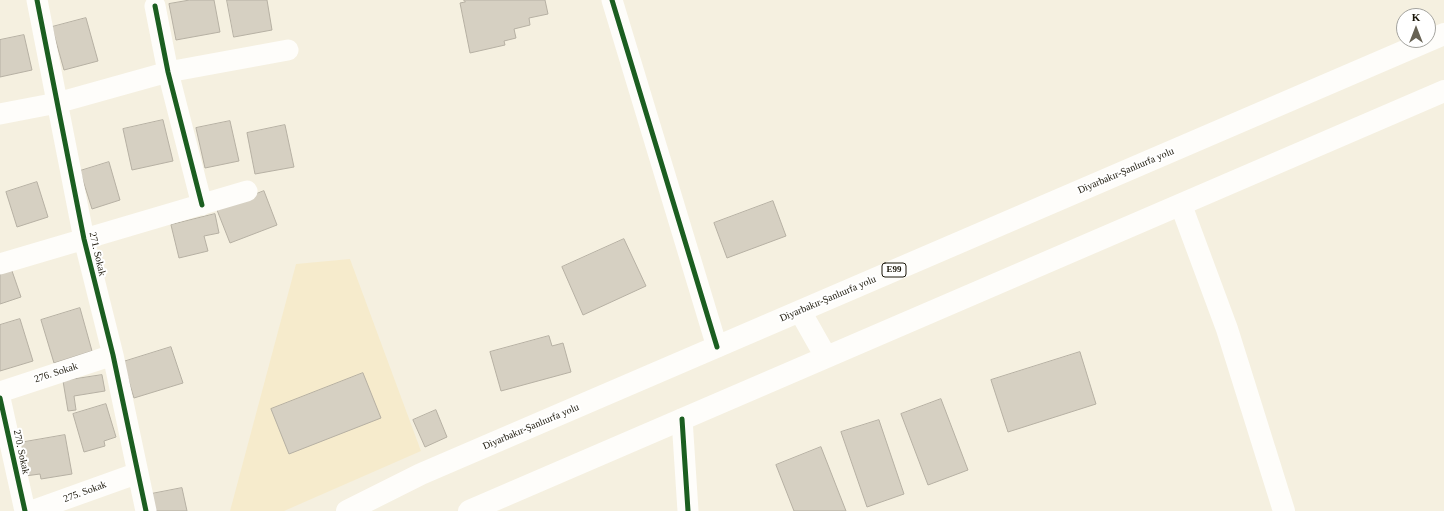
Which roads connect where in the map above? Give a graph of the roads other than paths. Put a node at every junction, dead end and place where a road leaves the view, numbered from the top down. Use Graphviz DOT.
graph roads {
  1 [pos="37,0"];
  2 [pos="612,0"];
  3 [pos="155,6"];
  4 [pos="1444,34"];
  5 [pos="288,50"];
  6 [pos="168,72"];
  7 [pos="1444,91"];
  8 [pos="57,102"];
  9 [pos="0,114"];
  10 [pos="247,191"];
  11 [pos="202,205"];
  12 [pos="1180,205"];
  13 [pos="84,239"];
  14 [pos="0,264"];
  15 [pos="800,311"];
  16 [pos="717,347"];
  17 [pos="113,355"];
  18 [pos="826,357"];
  19 [pos="0,392"];
  20 [pos="0,398"];
  21 [pos="682,419"];
  22 [pos="138,473"];
  23 [pos="25,511"];
  24 [pos="32,511"];
  25 [pos="146,511"];
  26 [pos="346,511"];
  27 [pos="469,511"];
  28 [pos="688,511"];
  29 [pos="1284,511"];
  1 -- 8 [label="street, 271. Sokak"];
  2 -- 16 [label="street"];
  3 -- 6 [label="street"];
  4 -- 15 [label="main road, Diyarbakır-Şanlıurfa yolu / E99"];
  5 -- 6 [label="street"];
  6 -- 8 [label="street"];
  6 -- 11 [label="street"];
  7 -- 12 [label="main road"];
  8 -- 9 [label="street"];
  8 -- 13 [label="street, 271. Sokak"];
  10 -- 11 [label="street"];
  11 -- 13 [label="street"];
  12 -- 18 [label="main road"];
  12 -- 29 [label="main road"];
  13 -- 14 [label="street"];
  13 -- 17 [label="street, 271. Sokak"];
  15 -- 16 [label="main road, Diyarbakır-Şanlıurfa yolu / E99"];
  15 -- 18 [label="main road"];
  16 -- 26 [label="main road, Diyarbakır-Şanlıurfa yolu / E99"];
  17 -- 19 [label="street, 276. Sokak"];
  17 -- 22 [label="street, 271. Sokak"];
  18 -- 21 [label="main road"];
  20 -- 23 [label="street, 270. Sokak"];
  21 -- 27 [label="main road"];
  21 -- 28 [label="street"];
  22 -- 24 [label="street, 275. Sokak"];
  22 -- 25 [label="street, 271. Sokak"];
}
